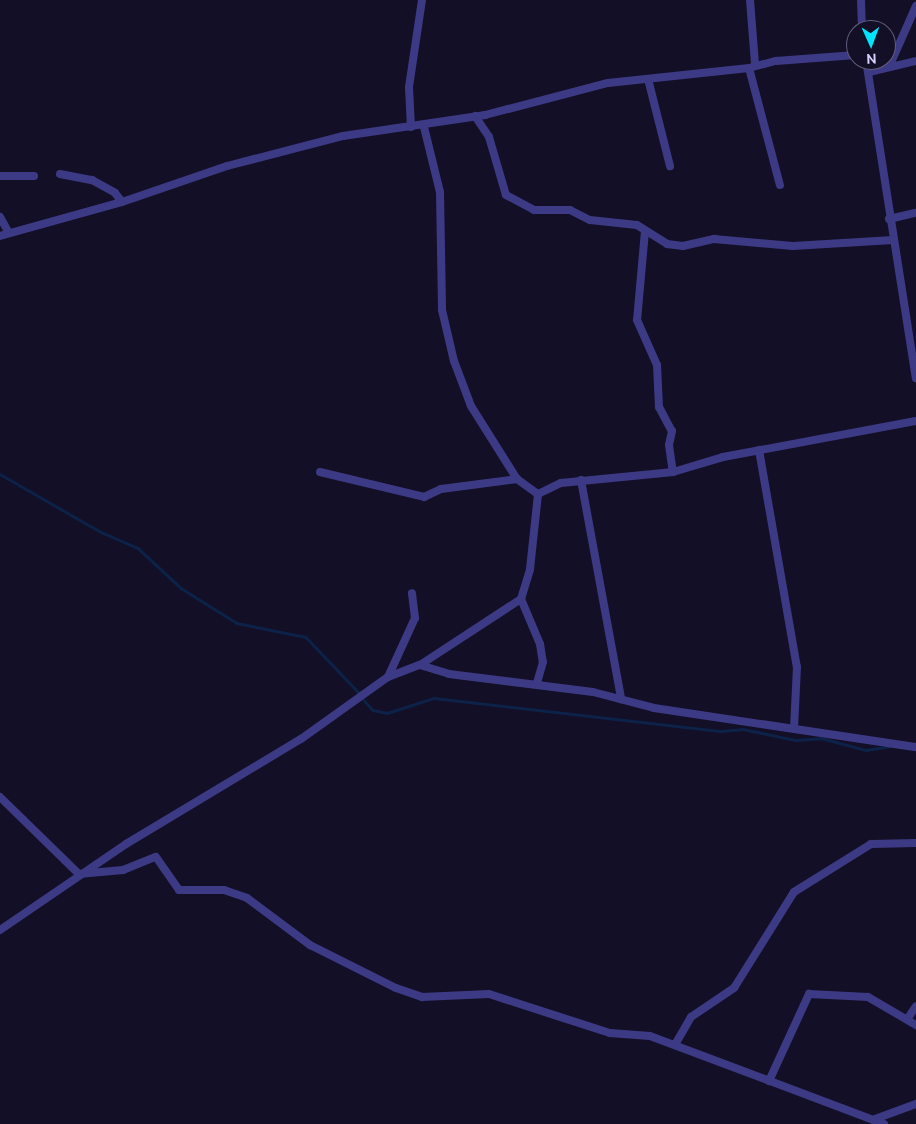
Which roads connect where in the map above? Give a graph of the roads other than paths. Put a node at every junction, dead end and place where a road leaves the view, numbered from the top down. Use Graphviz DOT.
graph roads {
  1 [pos="422,0"];
  2 [pos="750,0"];
  3 [pos="861,0"];
  4 [pos="916,6"];
  5 [pos="862,20"];
  6 [pos="896,51"];
  7 [pos="846,56"];
  8 [pos="916,61"];
  9 [pos="896,65"];
  10 [pos="752,66"];
  11 [pos="877,70"];
  12 [pos="869,72"];
  13 [pos="648,79"];
  14 [pos="475,116"];
  15 [pos="411,127"];
  16 [pos="424,127"];
  17 [pos="670,166"];
  18 [pos="60,174"];
  19 [pos="0,176"];
  20 [pos="34,176"];
  21 [pos="780,185"];
  22 [pos="122,202"];
  23 [pos="916,213"];
  24 [pos="0,217"];
  25 [pos="889,219"];
  26 [pos="645,231"];
  27 [pos="9,233"];
  28 [pos="0,236"];
  29 [pos="893,240"];
  30 [pos="916,378"];
  31 [pos="916,421"];
  32 [pos="759,450"];
  33 [pos="320,472"];
  34 [pos="673,472"];
  35 [pos="517,479"];
  36 [pos="581,480"];
  37 [pos="538,494"];
  38 [pos="412,592"];
  39 [pos="521,599"];
  40 [pos="420,665"];
  41 [pos="388,677"];
  42 [pos="537,683"];
  43 [pos="621,700"];
  44 [pos="794,729"];
  45 [pos="916,746"];
  46 [pos="0,797"];
  47 [pos="916,843"];
  48 [pos="79,874"];
  49 [pos="0,930"];
  50 [pos="916,1006"];
  51 [pos="908,1018"];
  52 [pos="916,1025"];
  53 [pos="676,1044"];
  54 [pos="769,1081"];
  55 [pos="916,1104"];
  56 [pos="875,1119"];
  57 [pos="884,1124"];
  1 -- 15 [label="street"];
  2 -- 10 [label="street"];
  3 -- 5 [label="street"];
  4 -- 6 [label="street"];
  7 -- 10 [label="street"];
  8 -- 9 [label="street"];
  10 -- 13 [label="street"];
  10 -- 21 [label="street"];
  11 -- 12 [label="street"];
  12 -- 25 [label="street"];
  13 -- 14 [label="street"];
  13 -- 17 [label="street"];
  14 -- 16 [label="street"];
  14 -- 26 [label="street"];
  15 -- 16 [label="street"];
  15 -- 22 [label="street"];
  16 -- 35 [label="street"];
  18 -- 22 [label="street"];
  19 -- 20 [label="street"];
  22 -- 27 [label="street"];
  23 -- 25 [label="street"];
  24 -- 27 [label="street"];
  25 -- 29 [label="street"];
  26 -- 29 [label="street"];
  26 -- 34 [label="street"];
  27 -- 28 [label="street"];
  29 -- 30 [label="street"];
  31 -- 32 [label="street"];
  32 -- 34 [label="street"];
  32 -- 44 [label="street"];
  33 -- 35 [label="street"];
  34 -- 36 [label="street"];
  35 -- 37 [label="street"];
  36 -- 37 [label="street"];
  36 -- 43 [label="street"];
  37 -- 39 [label="street"];
  38 -- 41 [label="street"];
  39 -- 40 [label="street"];
  39 -- 42 [label="street"];
  40 -- 41 [label="street"];
  40 -- 42 [label="street"];
  41 -- 48 [label="street"];
  42 -- 43 [label="street"];
  43 -- 44 [label="street"];
  44 -- 45 [label="street"];
  46 -- 48 [label="street"];
  47 -- 53 [label="street"];
  48 -- 49 [label="street"];
  48 -- 53 [label="street"];
  50 -- 51 [label="street"];
  51 -- 52 [label="street"];
  51 -- 54 [label="street"];
  53 -- 54 [label="street"];
  54 -- 56 [label="street"];
  55 -- 56 [label="street"];
  56 -- 57 [label="street"];
}
